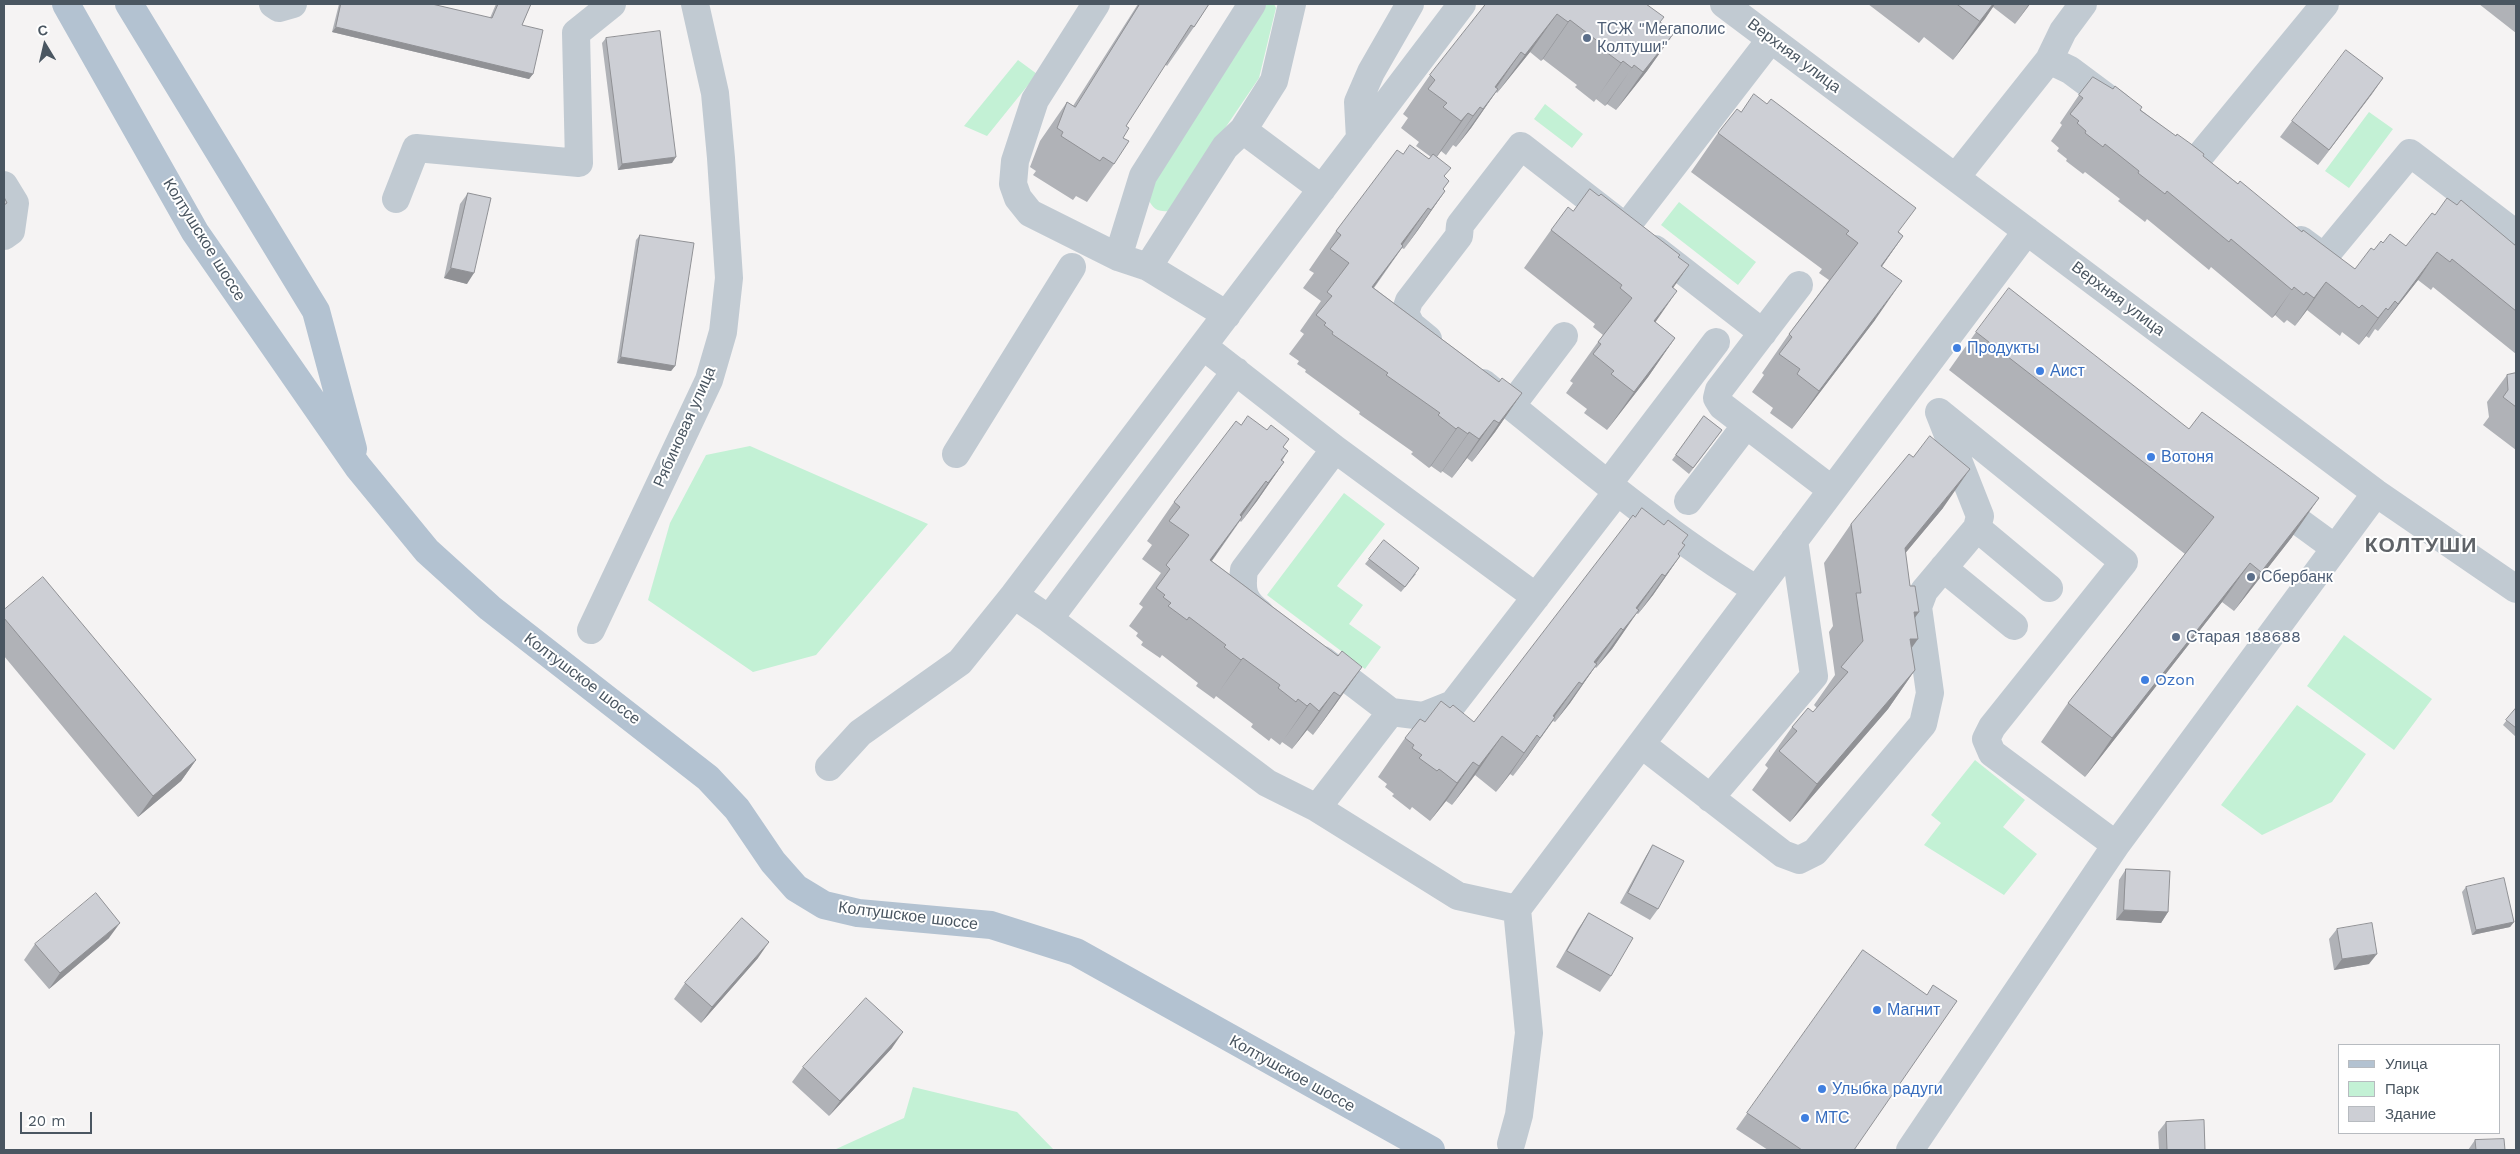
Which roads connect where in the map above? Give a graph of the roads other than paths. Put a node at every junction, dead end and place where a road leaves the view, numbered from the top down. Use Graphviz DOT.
graph roads {
  1 [pos="66,4"];
  2 [pos="129,4"];
  3 [pos="273,4"];
  4 [pos="293,4"];
  5 [pos="612,4"];
  6 [pos="695,4"];
  7 [pos="1096,4"];
  8 [pos="1252,4"];
  9 [pos="1292,4"];
  10 [pos="1410,4"];
  11 [pos="1462,4"];
  12 [pos="1724,4"];
  13 [pos="2083,4"];
  14 [pos="2325,4"];
  15 [pos="1771,39"];
  16 [pos="2049,60"];
  17 [pos="2134,117"];
  18 [pos="1243,130"];
  19 [pos="1360,138"];
  20 [pos="2172,145"];
  21 [pos="2195,162"];
  22 [pos="1956,177"];
  23 [pos="2218,179"];
  24 [pos="4,185"];
  25 [pos="1322,189"];
  26 [pos="396,199"];
  27 [pos="2278,223"];
  28 [pos="1626,227"];
  29 [pos="2027,231"];
  30 [pos="2516,234"];
  31 [pos="4,236"];
  32 [pos="1118,257"];
  33 [pos="1072,267"];
  34 [pos="1148,268"];
  35 [pos="1799,285"];
  36 [pos="1982,290"];
  37 [pos="2006,308"];
  38 [pos="1227,315"];
  39 [pos="1763,333"];
  40 [pos="1564,336"];
  41 [pos="1716,342"];
  42 [pos="1203,346"];
  43 [pos="1236,371"];
  44 [pos="1689,377"];
  45 [pos="1908,388"];
  46 [pos="1718,398"];
  47 [pos="1511,406"];
  48 [pos="1939,412"];
  49 [pos="1746,425"];
  50 [pos="1334,449"];
  51 [pos="956,454"];
  52 [pos="358,467"];
  53 [pos="1613,488"];
  54 [pos="1832,490"];
  55 [pos="2256,490"];
  56 [pos="2376,493"];
  57 [pos="1688,501"];
  58 [pos="1977,528"];
  59 [pos="1794,540"];
  60 [pos="2335,548"];
  61 [pos="1943,568"];
  62 [pos="2049,588"];
  63 [pos="2516,589"];
  64 [pos="1757,590"];
  65 [pos="1014,595"];
  66 [pos="1536,598"];
  67 [pos="1049,619"];
  68 [pos="1278,626"];
  69 [pos="2014,626"];
  70 [pos="591,630"];
  71 [pos="1300,643"];
  72 [pos="1391,712"];
  73 [pos="1641,744"];
  74 [pos="829,766"];
  75 [pos="1710,798"];
  76 [pos="1318,808"];
  77 [pos="2116,845"];
  78 [pos="1517,910"];
  79 [pos="1511,1144"];
  80 [pos="1431,1150"];
  81 [pos="1910,1150"];
  1 -- 52 [label="main road, Колтушское шоссе"];
  2 -- 52 [label="main road, Колтушское шоссе"];
  3 -- 4 [label="street"];
  5 -- 26 [label="street"];
  6 -- 70 [label="street, Рябиновая улица"];
  7 -- 32 [label="street"];
  8 -- 32 [label="street"];
  9 -- 18 [label="street"];
  10 -- 19 [label="street"];
  11 -- 19 [label="street"];
  12 -- 15 [label="street, Верхняя улица"];
  13 -- 16 [label="street"];
  14 -- 21 [label="street"];
  15 -- 22 [label="street, Верхняя улица"];
  15 -- 28 [label="street"];
  16 -- 17 [label="street"];
  16 -- 22 [label="street"];
  18 -- 25 [label="street"];
  18 -- 34 [label="street"];
  19 -- 25 [label="street"];
  20 -- 21 [label="street"];
  21 -- 23 [label="street"];
  22 -- 29 [label="street, Верхняя улица"];
  24 -- 31 [label="street"];
  25 -- 38 [label="street"];
  27 -- 30 [label="street"];
  28 -- 39 [label="street"];
  28 -- 47 [label="street"];
  29 -- 36 [label="street"];
  29 -- 56 [label="street, Верхняя улица"];
  32 -- 34 [label="street"];
  33 -- 51 [label="street"];
  34 -- 38 [label="street"];
  35 -- 39 [label="street"];
  36 -- 37 [label="street"];
  36 -- 45 [label="street"];
  38 -- 42 [label="street"];
  39 -- 46 [label="street"];
  40 -- 47 [label="street"];
  41 -- 44 [label="street"];
  42 -- 43 [label="street"];
  42 -- 65 [label="street"];
  43 -- 50 [label="street"];
  43 -- 67 [label="street"];
  44 -- 46 [label="street"];
  44 -- 53 [label="street"];
  45 -- 48 [label="street"];
  45 -- 54 [label="street"];
  46 -- 49 [label="street"];
  47 -- 53 [label="street"];
  48 -- 58 [label="street"];
  48 -- 77 [label="street"];
  49 -- 54 [label="street"];
  49 -- 57 [label="street"];
  50 -- 66 [label="street"];
  50 -- 68 [label="street"];
  52 -- 80 [label="main road, Колтушское шоссе"];
  53 -- 64 [label="street"];
  53 -- 66 [label="street"];
  54 -- 59 [label="street"];
  55 -- 60 [label="street"];
  56 -- 60 [label="street"];
  56 -- 63 [label="street, Верхняя улица"];
  58 -- 61 [label="street"];
  58 -- 62 [label="street"];
  59 -- 64 [label="street"];
  59 -- 75 [label="street"];
  60 -- 77 [label="street"];
  61 -- 69 [label="street"];
  61 -- 75 [label="street"];
  64 -- 73 [label="street"];
  65 -- 67 [label="street"];
  65 -- 74 [label="street"];
  66 -- 72 [label="street"];
  67 -- 76 [label="street"];
  71 -- 72 [label="street"];
  72 -- 76 [label="street"];
  73 -- 75 [label="street"];
  73 -- 78 [label="street"];
  76 -- 78 [label="street"];
  77 -- 81 [label="street"];
  78 -- 79 [label="street"];
}
